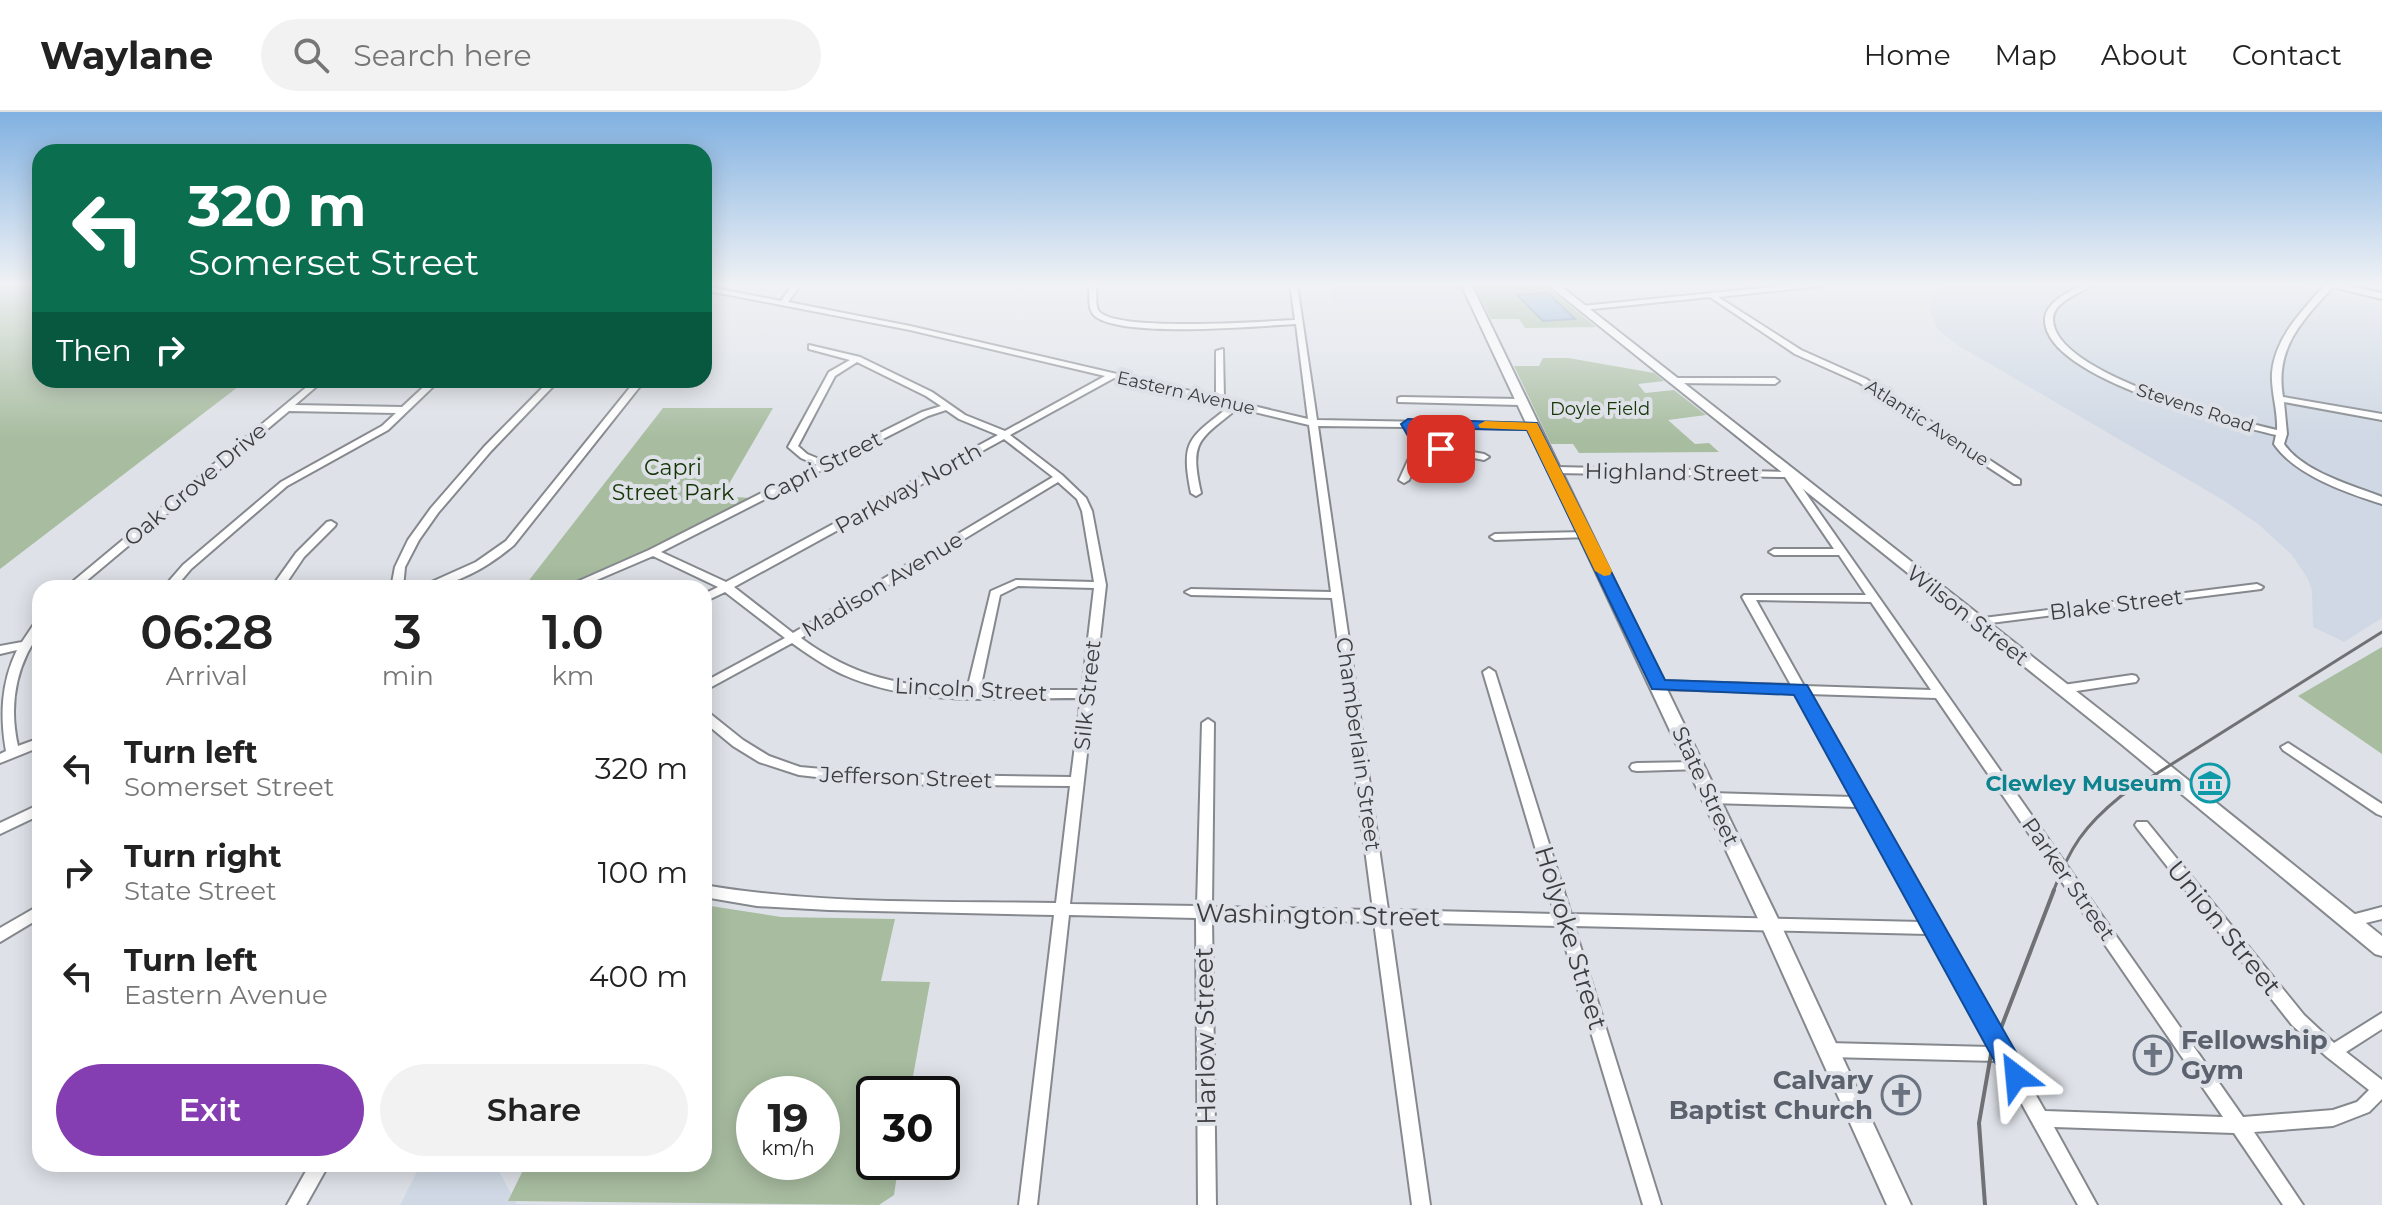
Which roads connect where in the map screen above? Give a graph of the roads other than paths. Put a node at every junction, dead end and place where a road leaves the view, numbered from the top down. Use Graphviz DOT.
graph roads {
  1 [pos="939,335"];
  2 [pos="1301,335"];
  3 [pos="1489,335"];
  4 [pos="1616,335"];
  5 [pos="1772,335"];
  6 [pos="2055,335"];
  7 [pos="2288,335"];
  8 [pos="812,347"];
  9 [pos="1220,351"];
  10 [pos="857,359"];
  11 [pos="1112,376"];
  12 [pos="1675,381"];
  13 [pos="1775,381"];
  14 [pos="310,388"];
  15 [pos="427,388"];
  16 [pos="547,388"];
  17 [pos="635,388"];
  18 [pos="2279,399"];
  19 [pos="1401,400"];
  20 [pos="1220,401"];
  21 [pos="1520,402"];
  22 [pos="1236,405"];
  23 [pos="947,407"];
  24 [pos="286,408"];
  25 [pos="404,410"];
  26 [pos="2382,417"];
  27 [pos="1314,423"];
  28 [pos="1408,424"];
  29 [pos="1532,426"];
  30 [pos="2282,434"];
  31 [pos="1005,435"];
  32 [pos="1420,445"];
  33 [pos="1484,457"];
  34 [pos="825,465"];
  35 [pos="1555,470"];
  36 [pos="1788,474"];
  37 [pos="1059,477"];
  38 [pos="1404,480"];
  39 [pos="2017,482"];
  40 [pos="1196,493"];
  41 [pos="2382,501"];
  42 [pos="331,524"];
  43 [pos="1586,535"];
  44 [pos="1495,537"];
  45 [pos="653,552"];
  46 [pos="1774,552"];
  47 [pos="1843,552"];
  48 [pos="81,580"];
  49 [pos="176,580"];
  50 [pos="283,580"];
  51 [pos="398,580"];
  52 [pos="446,580"];
  53 [pos="588,580"];
  54 [pos="711,580"];
  55 [pos="712,581"];
  56 [pos="1100,585"];
  57 [pos="2257,587"];
  58 [pos="727,588"];
  59 [pos="1191,592"];
  60 [pos="712,595"];
  61 [pos="1337,595"];
  62 [pos="1876,599"];
  63 [pos="1975,622"];
  64 [pos="32,634"];
  65 [pos="793,638"];
  66 [pos="24,645"];
  67 [pos="0,650"];
  68 [pos="1489,672"];
  69 [pos="2132,679"];
  70 [pos="712,683"];
  71 [pos="1659,685"];
  72 [pos="2063,689"];
  73 [pos="1800,690"];
  74 [pos="973,692"];
  75 [pos="1086,694"];
  76 [pos="1942,694"];
  77 [pos="2,705"];
  78 [pos="712,722"];
  79 [pos="1208,723"];
  80 [pos="32,745"];
  81 [pos="2288,747"];
  82 [pos="13,753"];
  83 [pos="0,759"];
  84 [pos="1696,766"];
  85 [pos="1637,767"];
  86 [pos="1078,782"];
  87 [pos="1710,798"];
  88 [pos="1863,802"];
  89 [pos="2382,811"];
  90 [pos="32,813"];
  91 [pos="2142,825"];
  92 [pos="0,829"];
  93 [pos="712,892"];
  94 [pos="1063,910"];
  95 [pos="1204,913"];
  96 [pos="2382,913"];
  97 [pos="32,916"];
  98 [pos="1383,917"];
  99 [pos="1566,921"];
  100 [pos="2349,921"];
  101 [pos="1771,925"];
  102 [pos="1934,928"];
  103 [pos="0,936"];
  104 [pos="2382,948"];
  105 [pos="2382,1020"];
  106 [pos="1827,1050"];
  107 [pos="2333,1052"];
  108 [pos="2004,1054"];
  109 [pos="2382,1090"];
  110 [pos="2040,1119"];
  111 [pos="2239,1125"];
  112 [pos="315,1172"];
  113 [pos="296,1205"];
  114 [pos="1028,1205"];
  115 [pos="1207,1205"];
  116 [pos="1421,1205"];
  117 [pos="1652,1205"];
  118 [pos="1899,1205"];
  119 [pos="2088,1205"];
  120 [pos="2294,1205"];
  1 -- 11 [label="street, Eastern Avenue"];
  2 -- 27 [label="street, Chamberlain Street"];
  3 -- 21 [label="main road, State Street"];
  4 -- 12 [label="main road, Wilson Street"];
  5 -- 39 [label="street, Atlantic Avenue"];
  6 -- 30 [label="street, Stevens Road"];
  7 -- 18 [label="street"];
  8 -- 10 [label="street, Silk Street"];
  9 -- 20 [label="street"];
  10 -- 23 [label="street, Silk Street"];
  10 -- 34 [label="street"];
  11 -- 20 [label="street, Eastern Avenue"];
  11 -- 31 [label="street, Parkway North"];
  12 -- 13 [label="street"];
  12 -- 36 [label="main road, Wilson Street"];
  14 -- 24 [label="street, Oak Grove Drive"];
  15 -- 25 [label="street"];
  16 -- 51 [label="street"];
  17 -- 52 [label="street"];
  18 -- 26 [label="street"];
  18 -- 30 [label="street"];
  19 -- 21 [label="street"];
  20 -- 22 [label="street, Eastern Avenue"];
  21 -- 29 [label="main road, State Street"];
  22 -- 27 [label="street, Eastern Avenue"];
  22 -- 40 [label="street"];
  23 -- 31 [label="street, Silk Street"];
  23 -- 34 [label="street, Capri Street"];
  24 -- 25 [label="street"];
  24 -- 48 [label="street, Oak Grove Drive"];
  25 -- 49 [label="street"];
  27 -- 28 [label="street, Eastern Avenue"];
  27 -- 61 [label="street, Chamberlain Street"];
  28 -- 29 [label="street, Eastern Avenue"];
  28 -- 32 [label="street"];
  29 -- 35 [label="main road, State Street"];
  30 -- 41 [label="street"];
  31 -- 37 [label="street, Silk Street"];
  31 -- 58 [label="street, Parkway North"];
  32 -- 33 [label="street"];
  32 -- 38 [label="street"];
  34 -- 45 [label="street, Capri Street"];
  35 -- 36 [label="street, Highland Street"];
  35 -- 43 [label="main road, State Street"];
  36 -- 47 [label="street, Parker Street"];
  36 -- 63 [label="main road, Wilson Street"];
  37 -- 56 [label="street, Silk Street"];
  37 -- 65 [label="street, Madison Avenue"];
  42 -- 50 [label="street"];
  43 -- 44 [label="street"];
  43 -- 71 [label="main road, State Street"];
  45 -- 53 [label="street, Capri Street"];
  45 -- 54 [label="street, Lincoln Street"];
  46 -- 47 [label="street"];
  47 -- 62 [label="street, Parker Street"];
  55 -- 58 [label="street, Lincoln Street"];
  56 -- 74 [label="street"];
  56 -- 75 [label="street, Silk Street"];
  57 -- 63 [label="street, Blake Street"];
  58 -- 60 [label="street, Parkway North"];
  58 -- 65 [label="street, Lincoln Street"];
  59 -- 61 [label="street"];
  61 -- 98 [label="street, Chamberlain Street"];
  62 -- 73 [label="street"];
  62 -- 76 [label="street, Parker Street"];
  63 -- 72 [label="main road, Wilson Street"];
  64 -- 66 [label="street"];
  65 -- 70 [label="street, Madison Avenue"];
  65 -- 74 [label="street, Lincoln Street"];
  66 -- 67 [label="street"];
  66 -- 77 [label="street"];
  68 -- 99 [label="street, Holyoke Street"];
  69 -- 72 [label="street"];
  71 -- 73 [label="street"];
  71 -- 84 [label="main road, State Street"];
  72 -- 100 [label="main road, Wilson Street"];
  73 -- 76 [label="street"];
  73 -- 88 [label="street"];
  74 -- 75 [label="street, Lincoln Street"];
  75 -- 86 [label="street, Silk Street"];
  76 -- 111 [label="street, Parker Street"];
  77 -- 82 [label="street"];
  78 -- 86 [label="street, Jefferson Street"];
  79 -- 95 [label="street, Harlow Street"];
  80 -- 82 [label="street"];
  81 -- 89 [label="street"];
  82 -- 83 [label="street"];
  84 -- 85 [label="street"];
  84 -- 87 [label="main road, State Street"];
  86 -- 94 [label="street, Silk Street"];
  87 -- 88 [label="street"];
  87 -- 101 [label="main road, State Street"];
  88 -- 102 [label="street"];
  90 -- 92 [label="street"];
  91 -- 107 [label="street, Union Street"];
  93 -- 94 [label="street, Washington Street"];
  94 -- 95 [label="street, Washington Street"];
  94 -- 114 [label="street, Silk Street"];
  95 -- 98 [label="street, Washington Street"];
  95 -- 115 [label="street, Harlow Street"];
  96 -- 100 [label="street"];
  97 -- 103 [label="street"];
  98 -- 99 [label="street, Washington Street"];
  98 -- 116 [label="street, Chamberlain Street"];
  99 -- 101 [label="street, Washington Street"];
  99 -- 117 [label="street, Holyoke Street"];
  100 -- 104 [label="main road, Wilson Street"];
  101 -- 102 [label="street, Washington Street"];
  101 -- 106 [label="main road, State Street"];
  102 -- 108 [label="street"];
  105 -- 107 [label="street"];
  106 -- 108 [label="street"];
  106 -- 118 [label="main road, State Street"];
  107 -- 109 [label="street, Union Street"];
  108 -- 110 [label="street"];
  109 -- 111 [label="street"];
  110 -- 111 [label="street"];
  110 -- 119 [label="street"];
  111 -- 120 [label="street, Parker Street"];
  112 -- 113 [label="street"];
}
